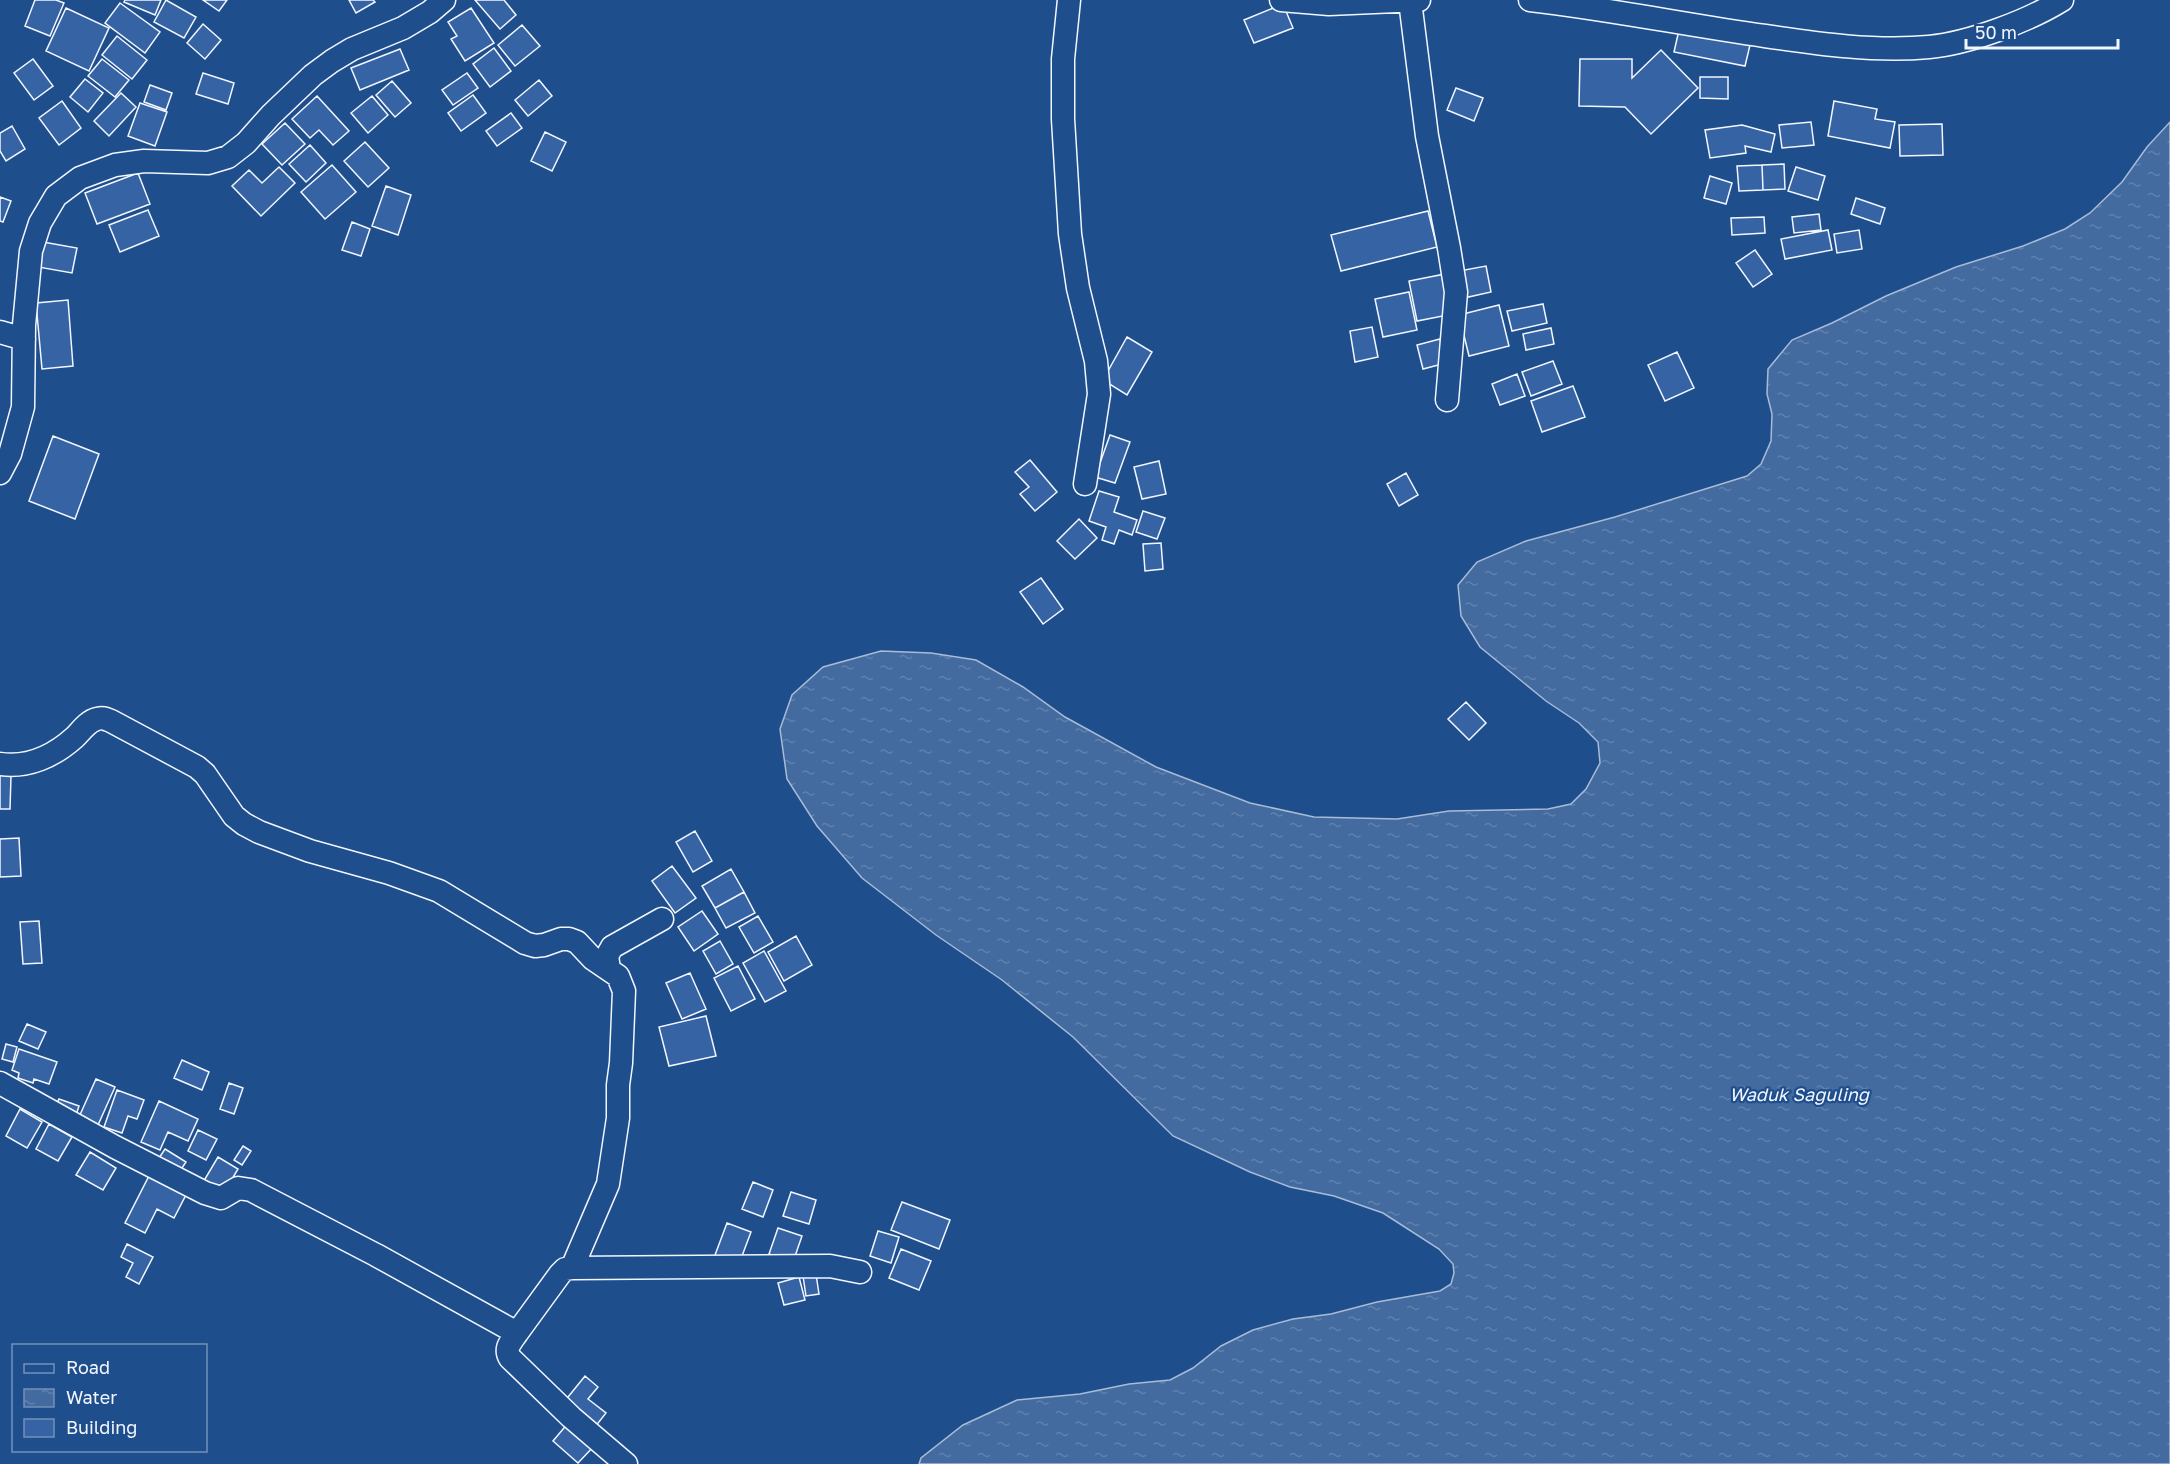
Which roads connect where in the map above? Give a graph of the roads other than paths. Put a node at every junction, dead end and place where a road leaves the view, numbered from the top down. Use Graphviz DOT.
graph roads {
  1 [pos="444,0"];
  2 [pos="1069,0"];
  3 [pos="1281,0"];
  4 [pos="1530,0"];
  5 [pos="2062,0"];
  6 [pos="1414,1"];
  7 [pos="0,332"];
  8 [pos="24,339"];
  9 [pos="1448,400"];
  10 [pos="0,473"];
  11 [pos="1085,484"];
  12 [pos="0,764"];
  13 [pos="662,919"];
  14 [pos="609,969"];
  15 [pos="0,1083"];
  16 [pos="572,1268"];
  17 [pos="860,1272"];
  18 [pos="517,1333"];
  19 [pos="626,1464"];
  1 -- 8 [label="street"];
  2 -- 11 [label="street"];
  3 -- 6 [label="street"];
  4 -- 5 [label="street"];
  6 -- 9 [label="street"];
  7 -- 8 [label="street"];
  8 -- 10 [label="street"];
  12 -- 14 [label="street"];
  13 -- 14 [label="street"];
  14 -- 16 [label="street"];
  15 -- 18 [label="street"];
  16 -- 17 [label="street"];
  16 -- 18 [label="street"];
  18 -- 19 [label="street"];
}
